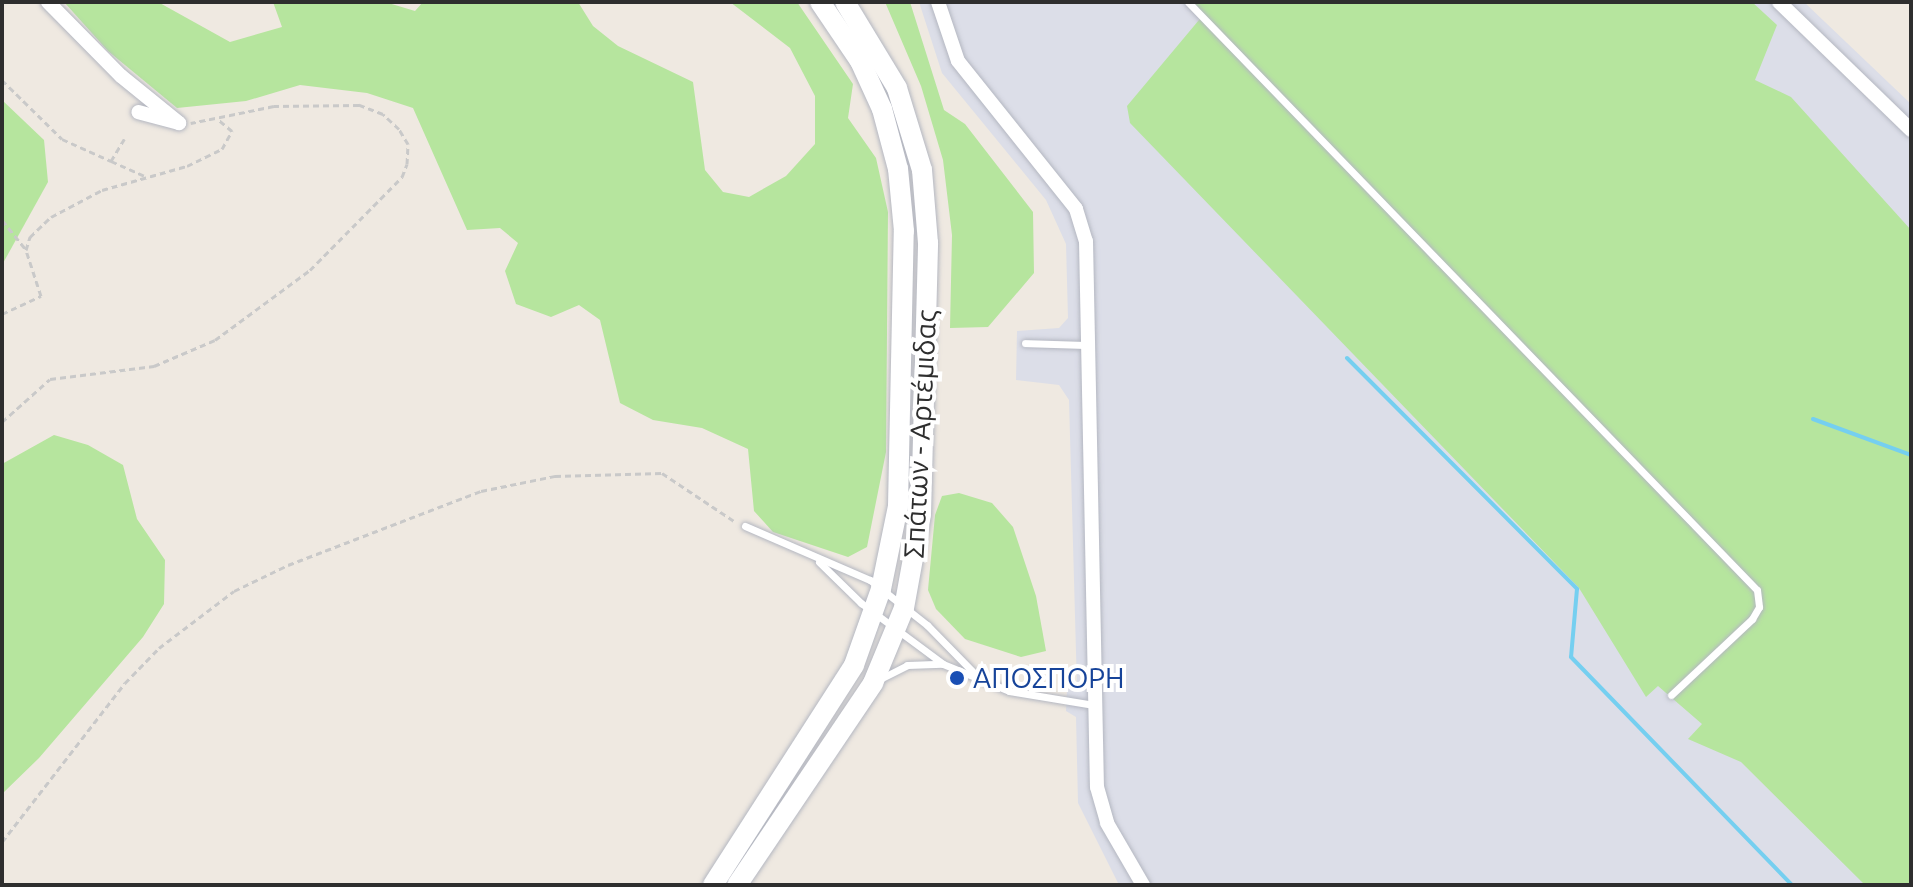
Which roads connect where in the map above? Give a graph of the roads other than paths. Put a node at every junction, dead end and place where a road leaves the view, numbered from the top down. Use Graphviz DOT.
graph roads {
  1 [pos="48,2"];
  2 [pos="820,2"];
  3 [pos="845,2"];
  4 [pos="938,2"];
  5 [pos="1188,2"];
  6 [pos="1779,2"];
  7 [pos="138,112"];
  8 [pos="1911,130"];
  9 [pos="1025,343"];
  10 [pos="1091,345"];
  11 [pos="745,526"];
  12 [pos="819,562"];
  13 [pos="881,589"];
  14 [pos="904,608"];
  15 [pos="874,614"];
  16 [pos="896,631"];
  17 [pos="943,664"];
  18 [pos="978,677"];
  19 [pos="873,683"];
  20 [pos="1671,695"];
  21 [pos="1096,705"];
  22 [pos="713,885"];
  23 [pos="737,885"];
  24 [pos="1143,885"];
  1 -- 7 [label="street"];
  2 -- 13 [label="main road, Σπάτων - Αρτέμιδας"];
  3 -- 14 [label="main road, Σπάτων - Αρτέμιδας"];
  4 -- 10 [label="street"];
  5 -- 20 [label="lane"];
  6 -- 8 [label="street"];
  9 -- 10 [label="lane"];
  10 -- 21 [label="street"];
  11 -- 12 [label="lane"];
  12 -- 13 [label="lane"];
  12 -- 15 [label="lane"];
  13 -- 14 [label="lane"];
  13 -- 15 [label="main road, Σπάτων - Αρτέμιδας"];
  14 -- 16 [label="main road, Σπάτων - Αρτέμιδας"];
  14 -- 18 [label="lane"];
  15 -- 16 [label="lane"];
  15 -- 22 [label="main road, Σπάτων - Αρτέμιδας"];
  16 -- 17 [label="lane"];
  16 -- 19 [label="main road, Σπάτων - Αρτέμιδας"];
  17 -- 18 [label="lane"];
  17 -- 19 [label="lane"];
  18 -- 21 [label="lane"];
  19 -- 23 [label="main road, Σπάτων - Αρτέμιδας"];
  21 -- 24 [label="street"];
}
